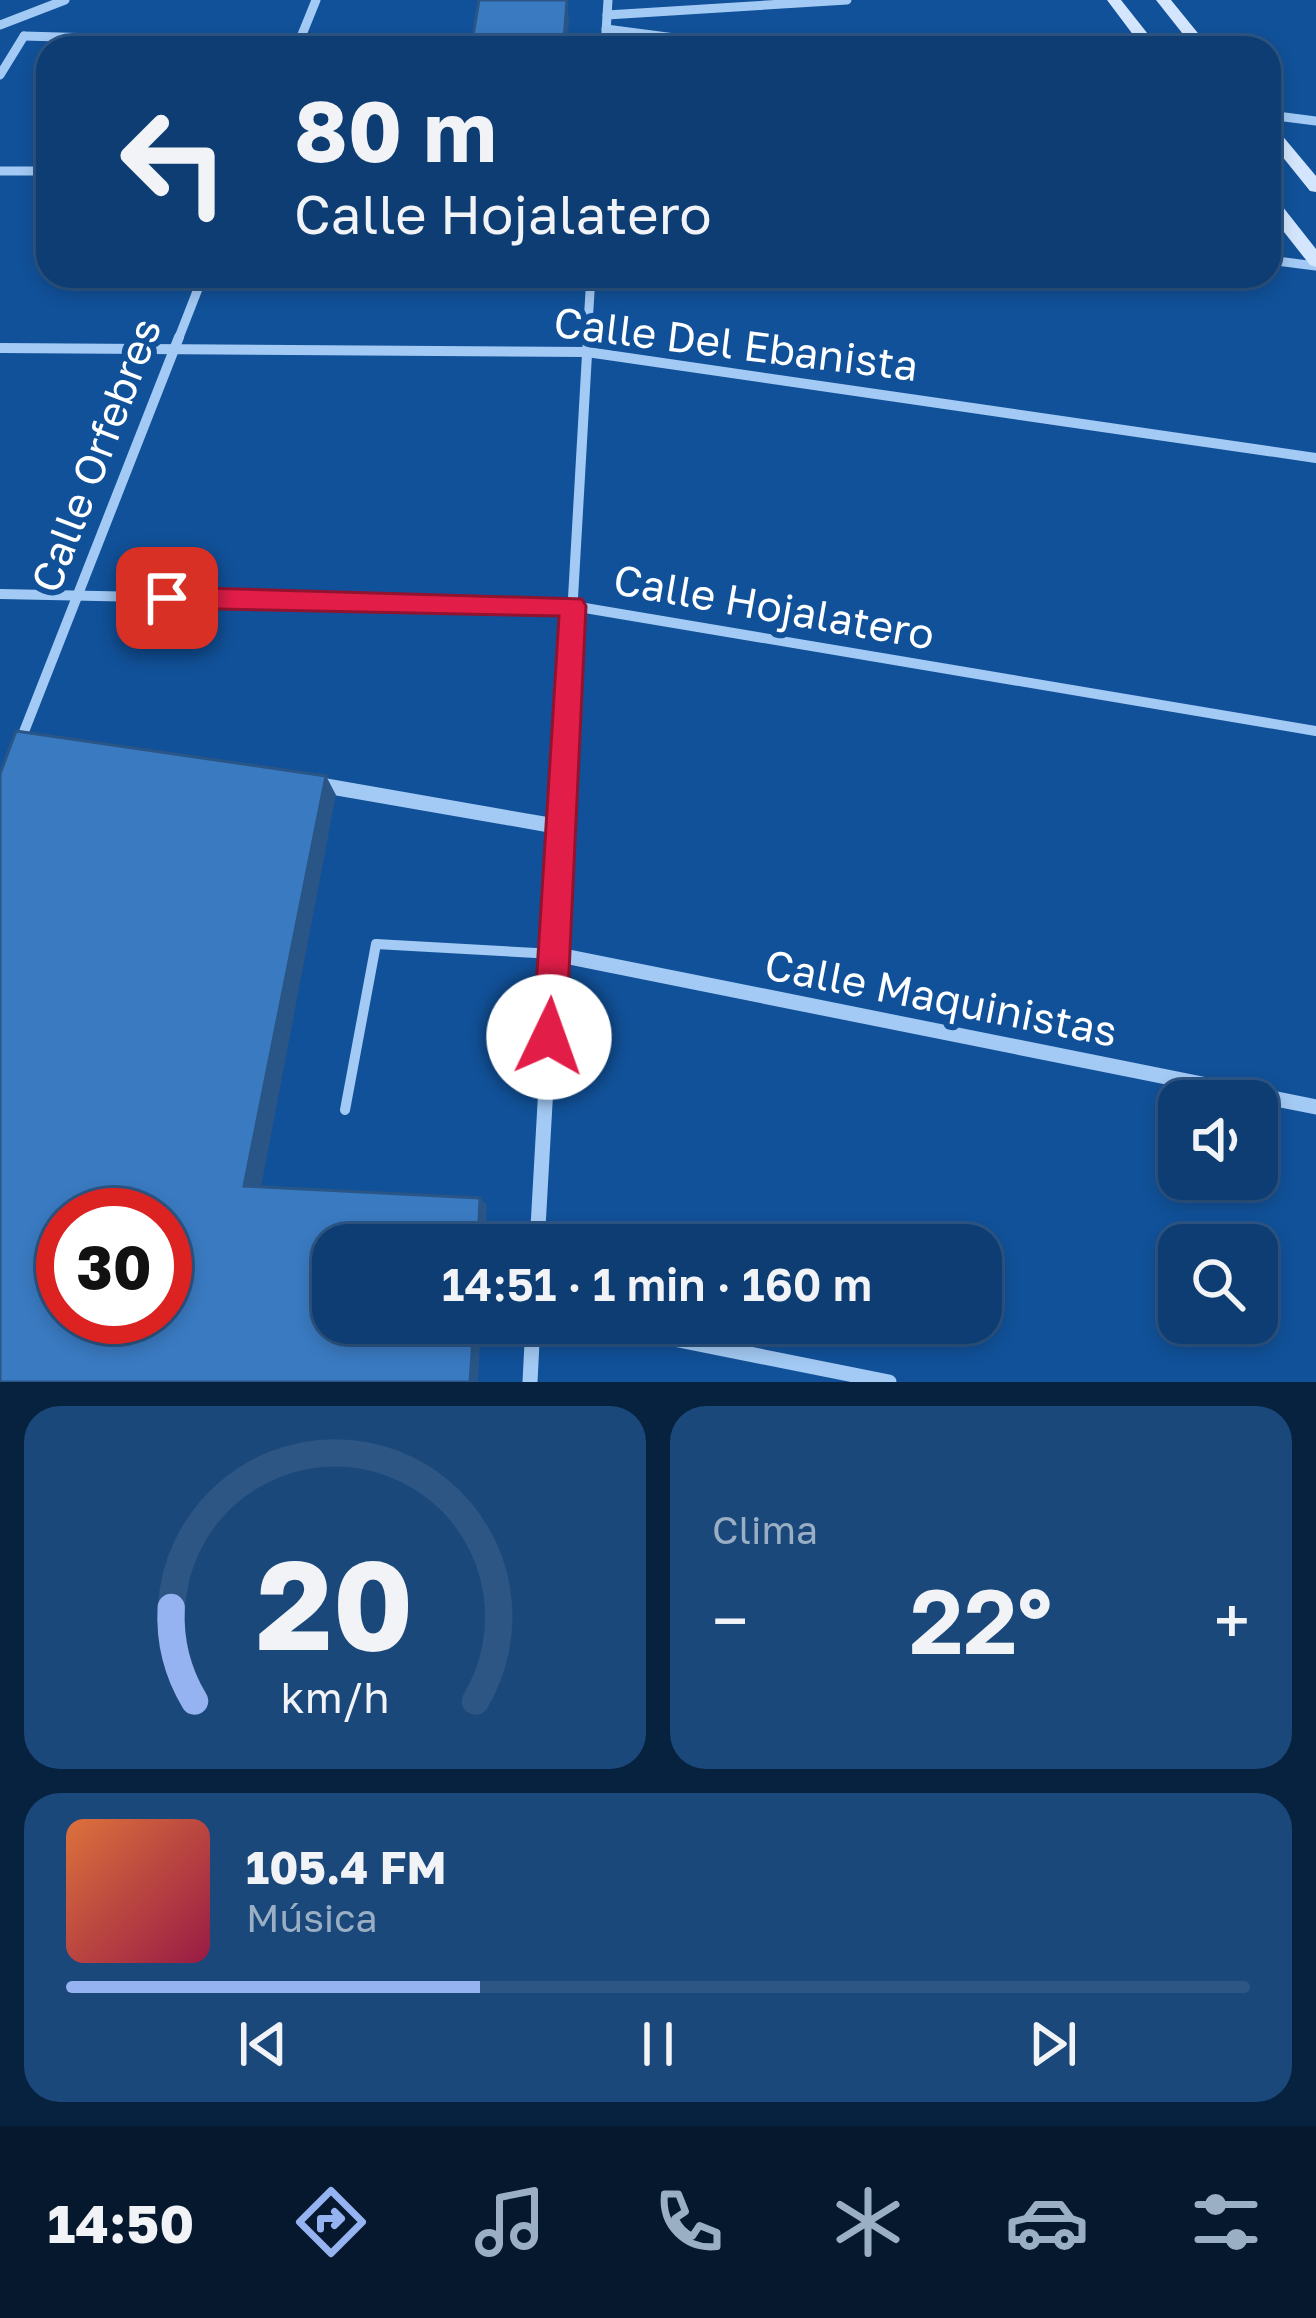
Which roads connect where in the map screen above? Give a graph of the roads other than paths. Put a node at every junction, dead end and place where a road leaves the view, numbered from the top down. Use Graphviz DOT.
graph roads {
  1 [pos="65,0"];
  2 [pos="316,0"];
  3 [pos="608,0"];
  4 [pos="847,0"];
  5 [pos="1114,0"];
  6 [pos="1163,0"];
  7 [pos="607,15"];
  8 [pos="3,24"];
  9 [pos="606,29"];
  10 [pos="24,36"];
  11 [pos="36,36"];
  12 [pos="301,36"];
  13 [pos="606,36"];
  14 [pos="659,36"];
  15 [pos="1142,36"];
  16 [pos="1192,36"];
  17 [pos="0,75"];
  18 [pos="1281,117"];
  19 [pos="1316,121"];
  20 [pos="1281,145"];
  21 [pos="0,171"];
  22 [pos="36,171"];
  23 [pos="1316,187"];
  24 [pos="1281,217"];
  25 [pos="1281,261"];
  26 [pos="1316,264"];
  27 [pos="198,288"];
  28 [pos="590,288"];
  29 [pos="0,348"];
  30 [pos="173,349"];
  31 [pos="587,352"];
  32 [pos="1316,458"];
  33 [pos="0,594"];
  34 [pos="76,596"];
  35 [pos="573,606"];
  36 [pos="1316,731"];
  37 [pos="23,734"];
  38 [pos="46,737"];
  39 [pos="15,753"];
  40 [pos="304,782"];
  41 [pos="561,827"];
  42 [pos="554,954"];
  43 [pos="1316,1107"];
  44 [pos="345,1110"];
  45 [pos="539,1224"];
  46 [pos="532,1344"];
  47 [pos="698,1344"];
  48 [pos="530,1382"];
  49 [pos="889,1382"];
  1 -- 8 [label="street"];
  2 -- 12 [label="street"];
  3 -- 7 [label="street"];
  4 -- 7 [label="street"];
  5 -- 15 [label="street"];
  6 -- 16 [label="street"];
  7 -- 9 [label="street"];
  8 -- 10 [label="street"];
  9 -- 13 [label="street"];
  9 -- 14 [label="street"];
  10 -- 11 [label="street"];
  10 -- 17 [label="street"];
  18 -- 19 [label="street"];
  20 -- 23 [label="street"];
  21 -- 22 [label="street"];
  24 -- 26 [label="street"];
  25 -- 26 [label="street"];
  27 -- 30 [label="street, Calle Orfebres"];
  28 -- 31 [label="street"];
  29 -- 30 [label="street, Calle Del Ebanista"];
  30 -- 31 [label="street, Calle Del Ebanista"];
  30 -- 34 [label="street, Calle Orfebres"];
  31 -- 32 [label="street, Calle Del Ebanista"];
  31 -- 35 [label="street"];
  33 -- 34 [label="street, Calle Hojalatero"];
  34 -- 35 [label="street, Calle Hojalatero"];
  34 -- 37 [label="street, Calle Orfebres"];
  35 -- 36 [label="street, Calle Hojalatero"];
  35 -- 41 [label="street"];
  37 -- 38 [label="street"];
  37 -- 39 [label="street, Calle Orfebres"];
  40 -- 41 [label="street"];
  41 -- 42 [label="street"];
  42 -- 43 [label="street, Calle Maquinistas"];
  42 -- 44 [label="lane"];
  42 -- 45 [label="street"];
  46 -- 48 [label="street"];
  47 -- 49 [label="street"];
}
